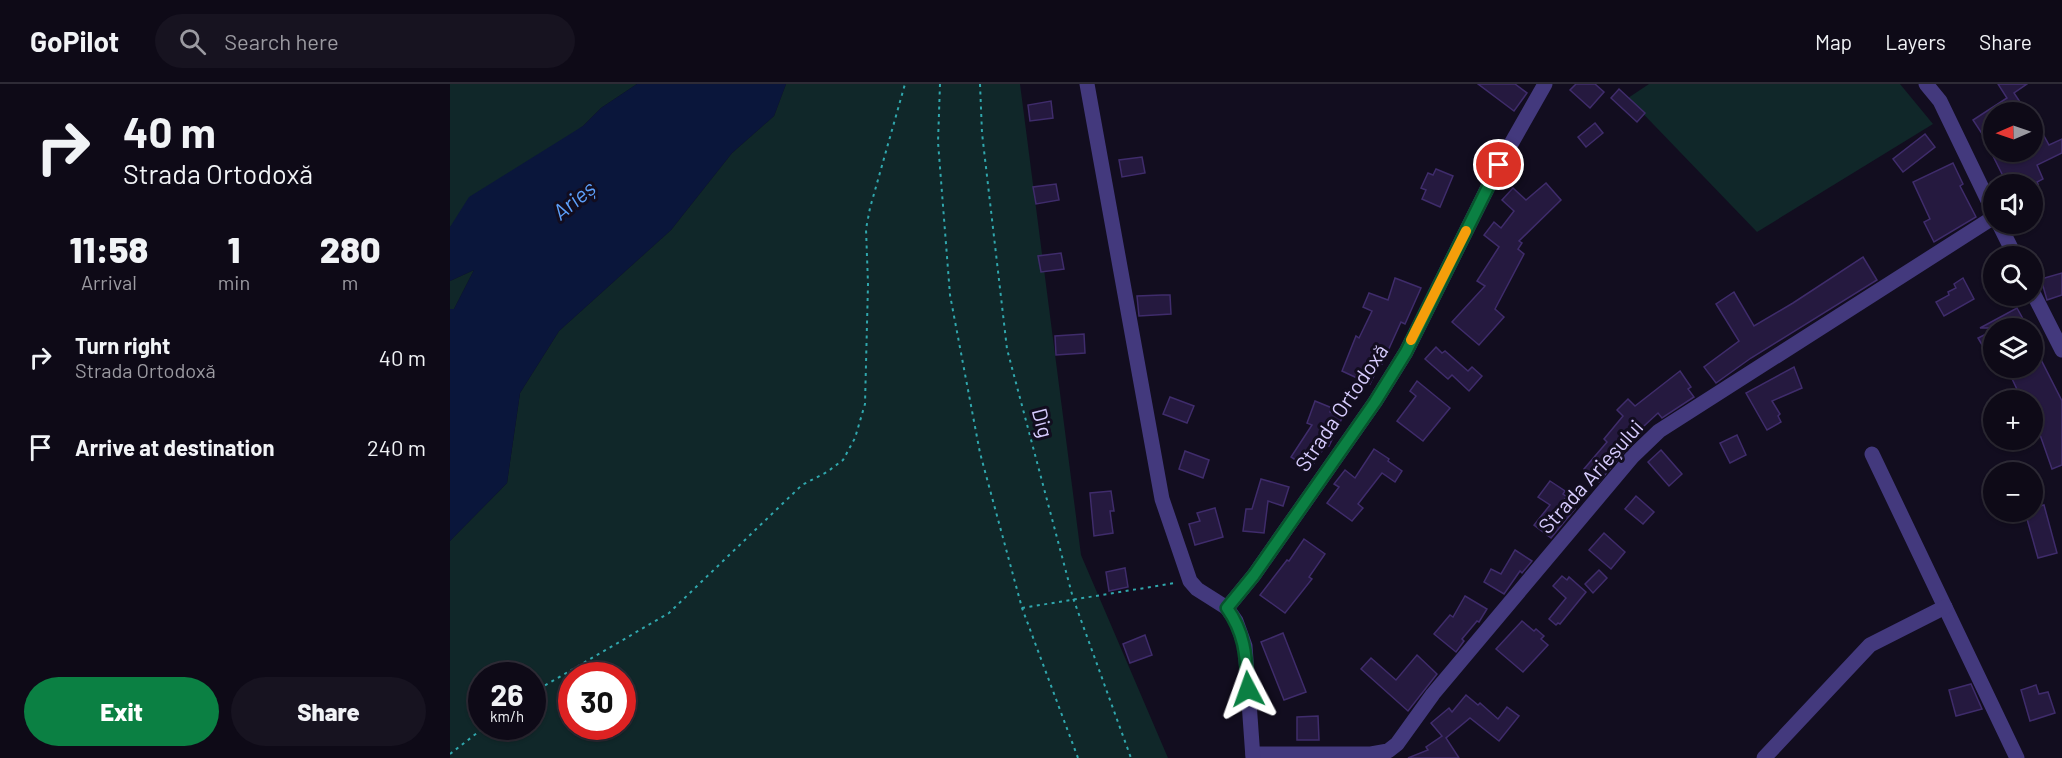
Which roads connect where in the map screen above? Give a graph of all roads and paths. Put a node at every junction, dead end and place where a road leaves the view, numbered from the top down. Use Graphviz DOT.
graph roads {
  1 [pos="905,84"];
  2 [pos="940,84"];
  3 [pos="980,84"];
  4 [pos="1087,84"];
  5 [pos="1545,84"];
  6 [pos="1926,84"];
  7 [pos="1983,190"];
  8 [pos="1983,224"];
  9 [pos="2040,306"];
  10 [pos="2062,351"];
  11 [pos="1872,454"];
  12 [pos="1190,581"];
  13 [pos="1073,598"];
  14 [pos="1945,607"];
  15 [pos="1022,608"];
  16 [pos="1227,608"];
  17 [pos="546,685"];
  18 [pos="468,740"];
  19 [pos="450,754"];
  20 [pos="1253,756"];
  21 [pos="1078,758"];
  22 [pos="1131,758"];
  23 [pos="1764,758"];
  24 [pos="2017,758"];
  1 -- 17 [label="path"];
  2 -- 15 [label="path"];
  3 -- 13 [label="path, Dig"];
  4 -- 12 [label="street"];
  5 -- 16 [label="street, Strada Ortodoxă"];
  6 -- 7 [label="street"];
  8 -- 20 [label="street, Strada Arieșului"];
  9 -- 10 [label="street"];
  11 -- 14 [label="street"];
  12 -- 13 [label="path"];
  12 -- 16 [label="street"];
  13 -- 15 [label="path"];
  13 -- 22 [label="path, Dig"];
  14 -- 23 [label="street"];
  14 -- 24 [label="street"];
  15 -- 21 [label="path"];
  16 -- 20 [label="street"];
  18 -- 19 [label="path"];
}
